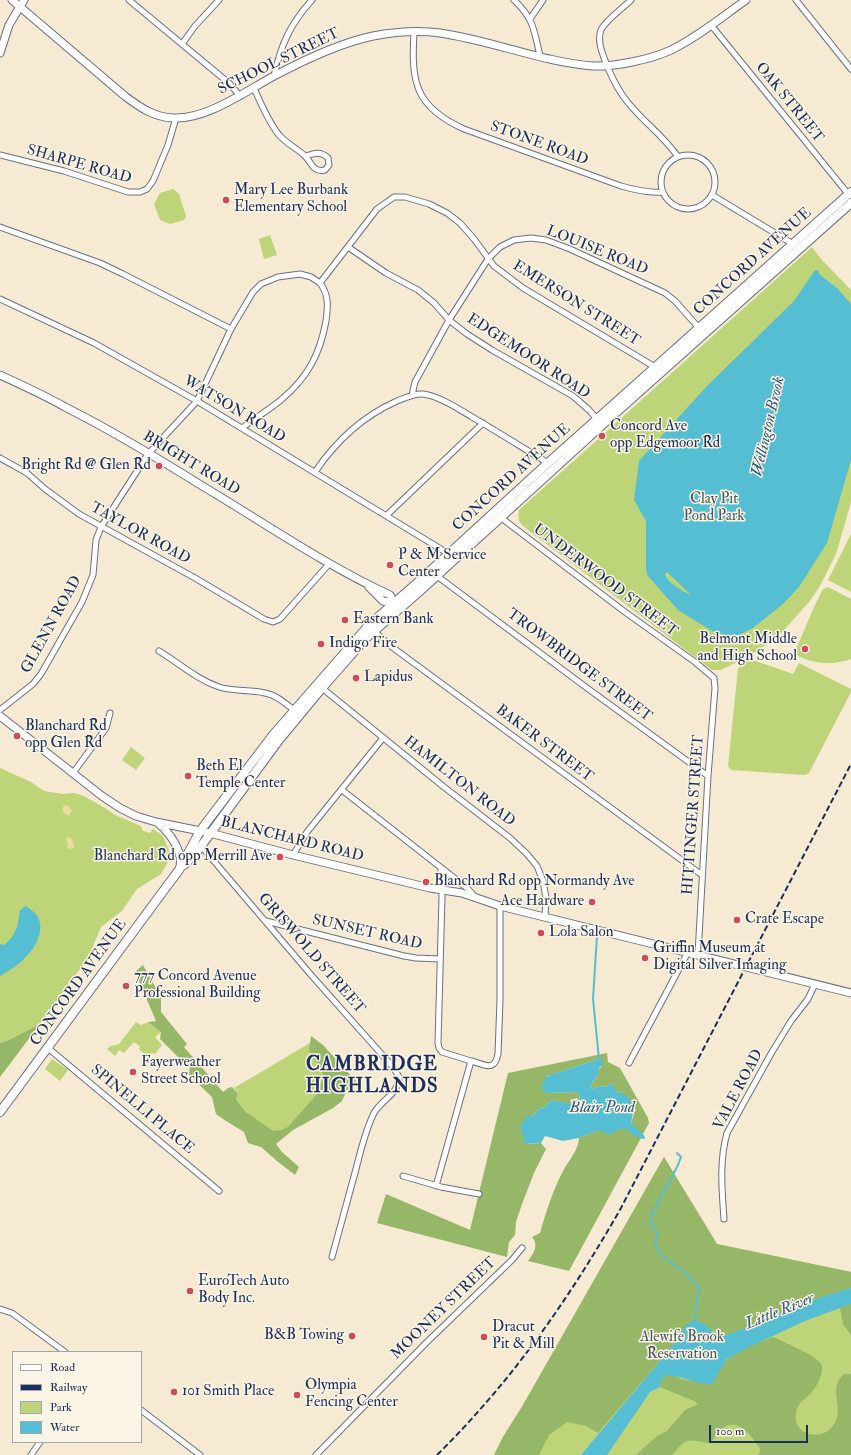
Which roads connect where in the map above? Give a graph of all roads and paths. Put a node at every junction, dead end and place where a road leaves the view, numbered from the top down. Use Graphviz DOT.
graph roads {
  1 [pos="12,0"];
  2 [pos="129,0"];
  3 [pos="219,0"];
  4 [pos="312,0"];
  5 [pos="514,0"];
  6 [pos="543,0"];
  7 [pos="631,0"];
  8 [pos="746,0"];
  9 [pos="796,0"];
  10 [pos="22,3"];
  11 [pos="530,19"];
  12 [pos="711,26"];
  13 [pos="414,32"];
  14 [pos="182,44"];
  15 [pos="0,53"];
  16 [pos="540,56"];
  17 [pos="607,65"];
  18 [pos="851,69"];
  19 [pos="274,76"];
  20 [pos="254,88"];
  21 [pos="240,96"];
  22 [pos="176,118"];
  23 [pos="0,155"];
  24 [pos="306,156"];
  25 [pos="678,157"];
  26 [pos="662,192"];
  27 [pos="850,194"];
  28 [pos="712,195"];
  29 [pos="851,203"];
  30 [pos="0,227"];
  31 [pos="793,244"];
  32 [pos="348,247"];
  33 [pos="488,259"];
  34 [pos="320,283"];
  35 [pos="0,299"];
  36 [pos="450,320"];
  37 [pos="231,329"];
  38 [pos="702,331"];
  39 [pos="659,369"];
  40 [pos="0,375"];
  41 [pos="412,395"];
  42 [pos="197,401"];
  43 [pos="599,422"];
  44 [pos="483,423"];
  45 [pos="242,428"];
  46 [pos="148,454"];
  47 [pos="0,458"];
  48 [pos="552,465"];
  49 [pos="315,472"];
  50 [pos="498,514"];
  51 [pos="387,515"];
  52 [pos="101,527"];
  53 [pos="452,556"];
  54 [pos="329,564"];
  55 [pos="434,573"];
  56 [pos="397,606"];
  57 [pos="371,628"];
  58 [pos="159,651"];
  59 [pos="714,678"];
  60 [pos="322,688"];
  61 [pos="0,710"];
  62 [pos="294,710"];
  63 [pos="110,713"];
  64 [pos="0,716"];
  65 [pos="383,738"];
  66 [pos="73,773"];
  67 [pos="708,776"];
  68 [pos="342,790"];
  69 [pos="156,822"];
  70 [pos="200,831"];
  71 [pos="210,833"];
  72 [pos="201,846"];
  73 [pos="293,855"];
  74 [pos="441,868"];
  75 [pos="179,870"];
  76 [pos="702,875"];
  77 [pos="442,890"];
  78 [pos="476,898"];
  79 [pos="500,906"];
  80 [pos="545,917"];
  81 [pos="265,921"];
  82 [pos="688,952"];
  83 [pos="698,954"];
  84 [pos="440,959"];
  85 [pos="815,984"];
  86 [pos="851,993"];
  87 [pos="48,1048"];
  88 [pos="471,1062"];
  89 [pos="629,1063"];
  90 [pos="0,1112"];
  91 [pos="403,1176"];
  92 [pos="436,1186"];
  93 [pos="219,1191"];
  94 [pos="479,1194"];
  95 [pos="724,1219"];
  96 [pos="522,1248"];
  97 [pos="332,1257"];
  98 [pos="0,1309"];
  99 [pos="64,1351"];
  100 [pos="142,1411"];
  101 [pos="39,1443"];
  102 [pos="31,1455"];
  103 [pos="200,1455"];
  104 [pos="316,1455"];
  1 -- 10 [label="street, SCHOOL STREET"];
  2 -- 14 [label="street"];
  3 -- 14 [label="street"];
  4 -- 19 [label="street"];
  5 -- 11 [label="street"];
  6 -- 11 [label="street"];
  7 -- 17 [label="street"];
  8 -- 12 [label="street, SCHOOL STREET"];
  9 -- 18 [label="street"];
  10 -- 15 [label="street"];
  10 -- 22 [label="street, SCHOOL STREET"];
  11 -- 16 [label="street"];
  12 -- 17 [label="street, SCHOOL STREET"];
  12 -- 27 [label="street, OAK STREET"];
  13 -- 16 [label="street, SCHOOL STREET"];
  13 -- 19 [label="street, SCHOOL STREET"];
  13 -- 26 [label="street, STONE ROAD"];
  14 -- 21 [label="street"];
  16 -- 17 [label="street, SCHOOL STREET"];
  17 -- 25 [label="street"];
  19 -- 20 [label="street, SCHOOL STREET"];
  20 -- 21 [label="street, SCHOOL STREET"];
  20 -- 24 [label="street"];
  21 -- 22 [label="street, SCHOOL STREET"];
  22 -- 23 [label="street, SHARPE ROAD"];
  24 -- 24 [label="street"];
  25 -- 26 [label="street"];
  25 -- 28 [label="street"];
  26 -- 28 [label="street"];
  27 -- 31 [label="main road, CONCORD AVENUE"];
  28 -- 31 [label="street"];
  29 -- 38 [label="main road, CONCORD AVENUE"];
  30 -- 37 [label="street"];
  31 -- 38 [label="main road, CONCORD AVENUE"];
  32 -- 33 [label="street, EMERSON STREET"];
  32 -- 34 [label="street, EMERSON STREET"];
  32 -- 36 [label="street, EDGEMOOR ROAD"];
  33 -- 36 [label="street, LOUISE ROAD"];
  33 -- 38 [label="street, LOUISE ROAD"];
  33 -- 39 [label="street, EMERSON STREET"];
  34 -- 37 [label="street, GLENN ROAD"];
  34 -- 45 [label="street"];
  35 -- 42 [label="street, WATSON ROAD"];
  36 -- 41 [label="street, LOUISE ROAD"];
  36 -- 43 [label="street, EDGEMOOR ROAD"];
  37 -- 42 [label="street, GLENN ROAD"];
  38 -- 39 [label="main road, CONCORD AVENUE"];
  39 -- 43 [label="main road, CONCORD AVENUE"];
  40 -- 46 [label="street, BRIGHT ROAD"];
  41 -- 44 [label="street"];
  41 -- 49 [label="street"];
  42 -- 45 [label="street, WATSON ROAD"];
  42 -- 46 [label="street, GLENN ROAD"];
  43 -- 48 [label="main road, CONCORD AVENUE"];
  44 -- 48 [label="street"];
  44 -- 51 [label="street"];
  45 -- 49 [label="street, WATSON ROAD"];
  46 -- 52 [label="street, GLENN ROAD"];
  46 -- 54 [label="street, BRIGHT ROAD"];
  47 -- 52 [label="street, TAYLOR ROAD"];
  48 -- 50 [label="main road, CONCORD AVENUE"];
  49 -- 51 [label="street, WATSON ROAD"];
  50 -- 53 [label="main road, CONCORD AVENUE"];
  50 -- 59 [label="street, UNDERWOOD STREET"];
  51 -- 53 [label="street, WATSON ROAD"];
  52 -- 54 [label="street, TAYLOR ROAD"];
  52 -- 61 [label="street, GLENN ROAD"];
  53 -- 55 [label="main road, CONCORD AVENUE"];
  54 -- 56 [label="street, BRIGHT ROAD"];
  55 -- 56 [label="main road, CONCORD AVENUE"];
  55 -- 67 [label="street, TROWBRIDGE STREET"];
  56 -- 57 [label="main road, CONCORD AVENUE"];
  57 -- 60 [label="main road, CONCORD AVENUE"];
  57 -- 62 [label="main road, CONCORD AVENUE"];
  57 -- 76 [label="street, BAKER STREET"];
  58 -- 62 [label="street"];
  59 -- 67 [label="street, HITTINGER STREET"];
  60 -- 65 [label="street, HAMILTON ROAD"];
  60 -- 71 [label="main road, CONCORD AVENUE"];
  62 -- 70 [label="main road, CONCORD AVENUE"];
  63 -- 66 [label="street"];
  64 -- 66 [label="street, BLANCHARD ROAD"];
  65 -- 68 [label="street"];
  65 -- 80 [label="street, HAMILTON ROAD"];
  66 -- 69 [label="street, BLANCHARD ROAD"];
  67 -- 76 [label="street, HITTINGER STREET"];
  68 -- 73 [label="street"];
  68 -- 74 [label="street"];
  69 -- 70 [label="street, BLANCHARD ROAD"];
  69 -- 75 [label="street"];
  70 -- 71 [label="street, BLANCHARD ROAD"];
  70 -- 75 [label="main road, CONCORD AVENUE"];
  71 -- 72 [label="main road, CONCORD AVENUE"];
  71 -- 73 [label="street, BLANCHARD ROAD"];
  72 -- 75 [label="main road, CONCORD AVENUE"];
  72 -- 81 [label="street, GRISWOLD STREET"];
  73 -- 77 [label="street, BLANCHARD ROAD"];
  74 -- 77 [label="street"];
  74 -- 78 [label="street"];
  75 -- 87 [label="main road, CONCORD AVENUE"];
  76 -- 83 [label="street, HITTINGER STREET"];
  77 -- 78 [label="street, BLANCHARD ROAD"];
  77 -- 84 [label="street"];
  78 -- 79 [label="street, BLANCHARD ROAD"];
  79 -- 80 [label="street, BLANCHARD ROAD"];
  79 -- 88 [label="street"];
  80 -- 82 [label="street, BLANCHARD ROAD"];
  81 -- 84 [label="street, SUNSET ROAD"];
  81 -- 97 [label="street, GRISWOLD STREET"];
  82 -- 83 [label="street, BLANCHARD ROAD"];
  82 -- 89 [label="street"];
  83 -- 85 [label="street, BLANCHARD ROAD"];
  84 -- 88 [label="street"];
  85 -- 86 [label="street, BLANCHARD ROAD"];
  85 -- 95 [label="street, VALE ROAD"];
  87 -- 90 [label="main road, CONCORD AVENUE"];
  87 -- 93 [label="street, SPINELLI PLACE"];
  88 -- 92 [label="street"];
  91 -- 92 [label="street"];
  92 -- 94 [label="street"];
  96 -- 104 [label="street, MOONEY STREET"];
  98 -- 99 [label="street"];
  100 -- 103 [label="street"];
  101 -- 102 [label="street"];
}
